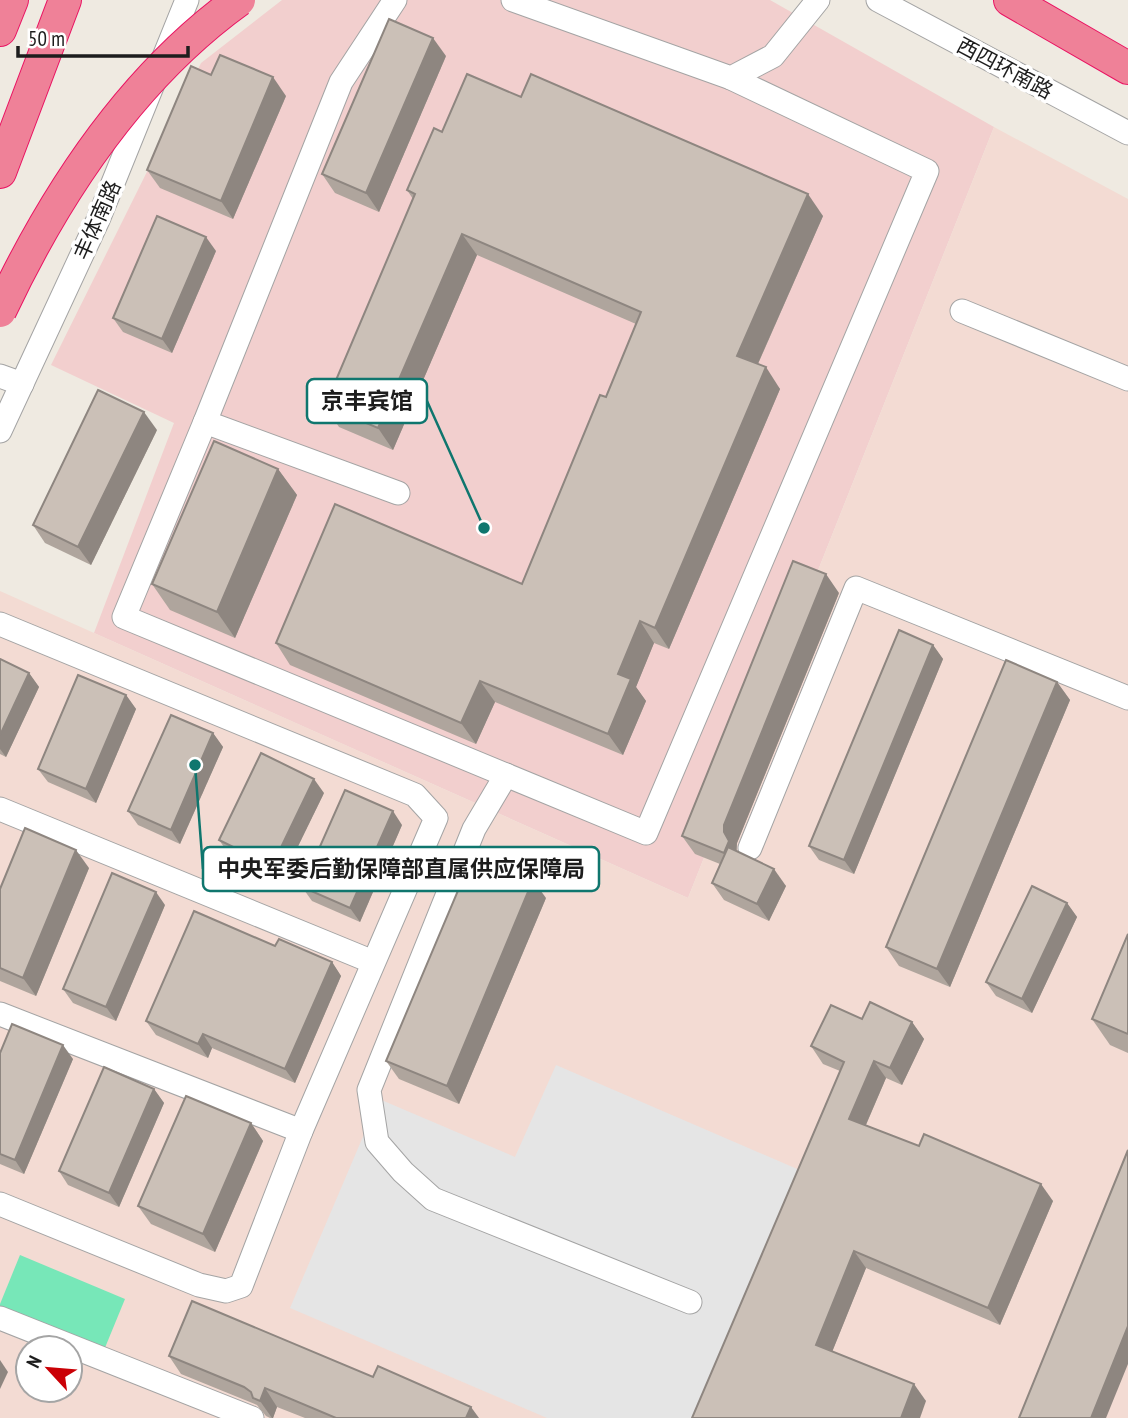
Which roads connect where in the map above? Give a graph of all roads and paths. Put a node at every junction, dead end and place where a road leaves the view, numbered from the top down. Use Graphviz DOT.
graph roads {
  1 [pos="12,0"];
  2 [pos="65,0"];
  3 [pos="239,0"];
  4 [pos="395,0"];
  5 [pos="513,0"];
  6 [pos="818,0"];
  7 [pos="1010,0"];
  8 [pos="188,1"];
  9 [pos="884,2"];
  10 [pos="0,30"];
  11 [pos="1128,68"];
  12 [pos="731,78"];
  13 [pos="1128,134"];
  14 [pos="0,172"];
  15 [pos="962,310"];
  16 [pos="0,311"];
  17 [pos="0,376"];
  18 [pos="1128,379"];
  19 [pos="22,384"];
  20 [pos="205,422"];
  21 [pos="0,431"];
  22 [pos="398,493"];
  23 [pos="0,624"];
  24 [pos="1128,698"];
  25 [pos="506,775"];
  26 [pos="0,809"];
  27 [pos="750,848"];
  28 [pos="373,962"];
  29 [pos="0,1014"];
  30 [pos="302,1130"];
  31 [pos="0,1204"];
  32 [pos="690,1302"];
  33 [pos="0,1318"];
  34 [pos="252,1418"];
  1 -- 10 [label="highway"];
  2 -- 14 [label="highway"];
  3 -- 16 [label="highway, bridge"];
  4 -- 20 [label="street"];
  5 -- 12 [label="street"];
  6 -- 12 [label="street"];
  7 -- 11 [label="highway"];
  8 -- 19 [label="street, 丰体南路"];
  9 -- 13 [label="street, 西四环南路"];
  12 -- 25 [label="street"];
  15 -- 18 [label="street"];
  17 -- 19 [label="street"];
  19 -- 21 [label="street, 丰体南路"];
  20 -- 22 [label="street"];
  20 -- 25 [label="street"];
  23 -- 28 [label="street"];
  24 -- 27 [label="street"];
  25 -- 32 [label="street"];
  26 -- 28 [label="street"];
  28 -- 30 [label="street"];
  29 -- 30 [label="street"];
  30 -- 31 [label="street"];
  33 -- 34 [label="street"];
}
